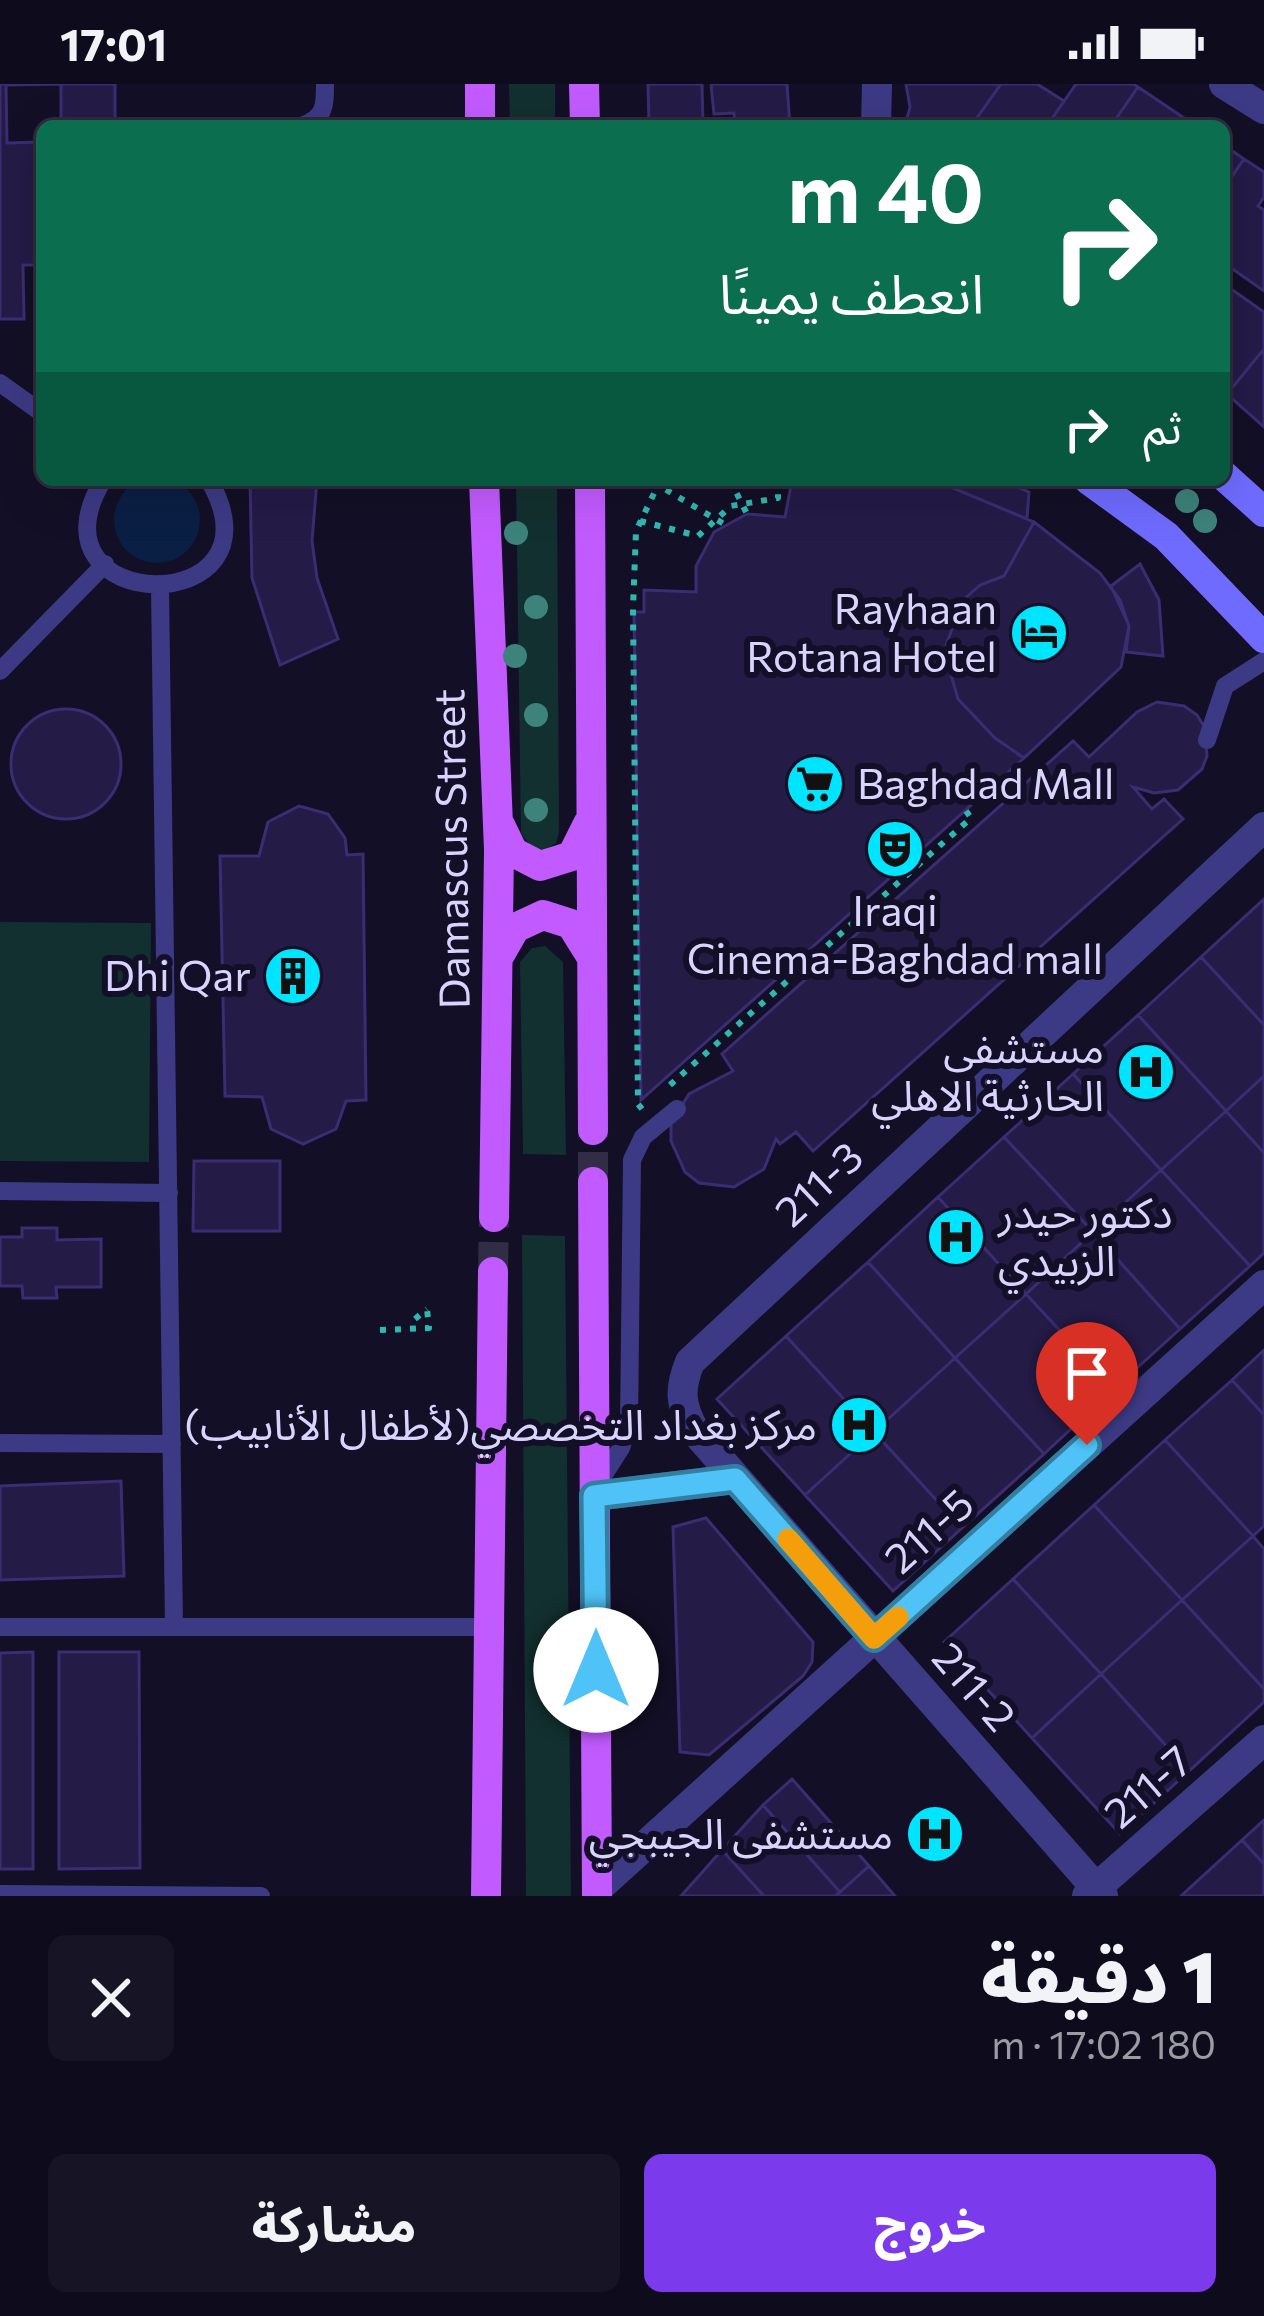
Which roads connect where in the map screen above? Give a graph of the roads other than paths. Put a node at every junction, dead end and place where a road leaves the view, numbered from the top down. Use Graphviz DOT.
graph roads {
  1 [pos="325,84"];
  2 [pos="480,84"];
  3 [pos="584,84"];
  4 [pos="877,84"];
  5 [pos="1224,84"];
  6 [pos="1264,109"];
  7 [pos="315,120"];
  8 [pos="481,120"];
  9 [pos="585,120"];
  10 [pos="876,120"];
  11 [pos="0,383"];
  12 [pos="36,409"];
  13 [pos="1230,481"];
  14 [pos="101,486"];
  15 [pos="211,486"];
  16 [pos="484,486"];
  17 [pos="591,486"];
  18 [pos="1097,486"];
  19 [pos="1264,512"];
  20 [pos="105,564"];
  21 [pos="160,587"];
  22 [pos="1264,638"];
  23 [pos="1264,662"];
  24 [pos="0,670"];
  25 [pos="1208,740"];
  26 [pos="592,806"];
  27 [pos="499,819"];
  28 [pos="1264,827"];
  29 [pos="497,959"];
  30 [pos="593,961"];
  31 [pos="677,1108"];
  32 [pos="593,1130"];
  33 [pos="593,1182"];
  34 [pos="0,1191"];
  35 [pos="169,1193"];
  36 [pos="494,1217"];
  37 [pos="493,1272"];
  38 [pos="1264,1285"];
  39 [pos="0,1443"];
  40 [pos="172,1444"];
  41 [pos="735,1479"];
  42 [pos="594,1493"];
  43 [pos="0,1627"];
  44 [pos="174,1627"];
  45 [pos="488,1628"];
  46 [pos="874,1638"];
  47 [pos="1264,1741"];
  48 [pos="597,1893"];
  49 [pos="0,1894"];
  50 [pos="1095,1894"];
  51 [pos="164,1895"];
  52 [pos="261,1896"];
  53 [pos="486,1896"];
  1 -- 7 [label="lane"];
  2 -- 8 [label="main road"];
  3 -- 9 [label="main road"];
  4 -- 10 [label="street"];
  5 -- 6 [label="street"];
  11 -- 12 [label="lane"];
  13 -- 19 [label="street"];
  14 -- 20 [label="lane"];
  15 -- 21 [label="lane"];
  16 -- 27 [label="main road, Damascus Street"];
  17 -- 26 [label="main road"];
  18 -- 22 [label="street"];
  20 -- 21 [label="lane"];
  20 -- 24 [label="lane"];
  21 -- 35 [label="lane"];
  23 -- 25 [label="lane"];
  26 -- 27 [label="main road"];
  26 -- 30 [label="main road"];
  27 -- 29 [label="main road, Damascus Street"];
  28 -- 41 [label="street, 211-3"];
  29 -- 30 [label="main road"];
  29 -- 36 [label="main road, Damascus Street"];
  30 -- 32 [label="main road"];
  31 -- 42 [label="lane"];
  33 -- 42 [label="main road"];
  34 -- 35 [label="lane"];
  35 -- 40 [label="lane"];
  37 -- 45 [label="main road"];
  38 -- 46 [label="street, 211-5"];
  39 -- 40 [label="lane"];
  40 -- 44 [label="lane"];
  41 -- 42 [label="street"];
  41 -- 46 [label="street, 211-2"];
  42 -- 48 [label="main road"];
  43 -- 44 [label="lane"];
  44 -- 45 [label="lane"];
  45 -- 53 [label="main road"];
  46 -- 48 [label="street, 211-5"];
  46 -- 50 [label="street, 211-2"];
  47 -- 50 [label="street, 211-7"];
  49 -- 51 [label="lane"];
  51 -- 52 [label="lane"];
}
